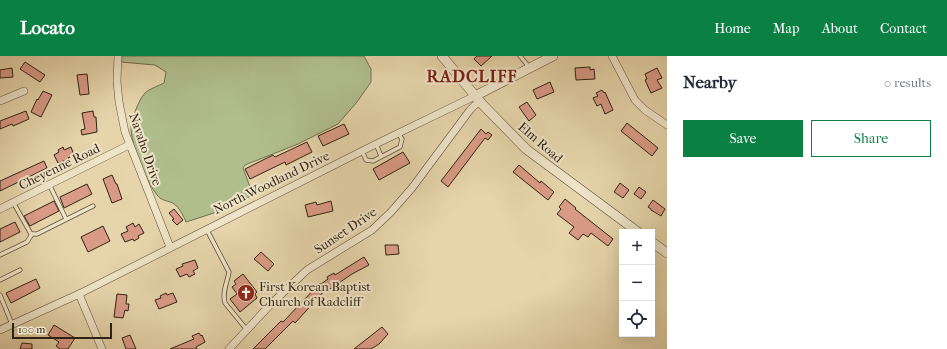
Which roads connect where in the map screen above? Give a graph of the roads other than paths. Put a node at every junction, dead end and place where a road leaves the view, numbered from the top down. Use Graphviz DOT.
graph roads {
  1 [pos="118,56"];
  2 [pos="442,56"];
  3 [pos="520,56"];
  4 [pos="552,56"];
  5 [pos="612,56"];
  6 [pos="529,68"];
  7 [pos="24,91"];
  8 [pos="477,99"];
  9 [pos="0,101"];
  10 [pos="667,125"];
  11 [pos="398,133"];
  12 [pos="376,144"];
  13 [pos="129,145"];
  14 [pos="362,151"];
  15 [pos="381,156"];
  16 [pos="49,184"];
  17 [pos="13,202"];
  18 [pos="93,206"];
  19 [pos="0,208"];
  20 [pos="66,219"];
  21 [pos="206,229"];
  22 [pos="634,229"];
  23 [pos="32,234"];
  24 [pos="655,244"];
  25 [pos="170,247"];
  26 [pos="667,253"];
  27 [pos="0,255"];
  28 [pos="20,270"];
  29 [pos="0,280"];
  30 [pos="78,294"];
  31 [pos="0,295"];
  32 [pos="12,324"];
  33 [pos="0,330"];
  34 [pos="247,330"];
  35 [pos="102,349"];
  36 [pos="229,349"];
  1 -- 13 [label="street, Navaho Drive"];
  2 -- 8 [label="street, Elm Road"];
  3 -- 6 [label="lane"];
  4 -- 6 [label="street, North Woodland Drive"];
  5 -- 10 [label="street"];
  6 -- 8 [label="street, North Woodland Drive"];
  7 -- 9 [label="street"];
  8 -- 11 [label="street, North Woodland Drive"];
  8 -- 22 [label="street, Elm Road"];
  8 -- 34 [label="street, Sunset Drive"];
  11 -- 12 [label="street, North Woodland Drive"];
  11 -- 15 [label="lane"];
  12 -- 14 [label="street, North Woodland Drive"];
  12 -- 15 [label="lane"];
  13 -- 16 [label="street, Cheyenne Road"];
  13 -- 25 [label="street, Navaho Drive"];
  14 -- 15 [label="lane"];
  14 -- 21 [label="street, North Woodland Drive"];
  16 -- 17 [label="street, Cheyenne Road"];
  16 -- 20 [label="lane"];
  17 -- 19 [label="street, Cheyenne Road"];
  17 -- 23 [label="lane"];
  18 -- 20 [label="lane"];
  20 -- 23 [label="lane"];
  21 -- 25 [label="street, North Woodland Drive"];
  21 -- 34 [label="lane"];
  23 -- 27 [label="lane"];
  24 -- 26 [label="street"];
  25 -- 30 [label="street, North Woodland Drive"];
  28 -- 29 [label="lane"];
  30 -- 32 [label="street, North Woodland Drive"];
  30 -- 35 [label="street"];
  31 -- 32 [label="lane"];
  32 -- 33 [label="street, North Woodland Drive"];
  34 -- 36 [label="street, Sunset Drive"];
}
